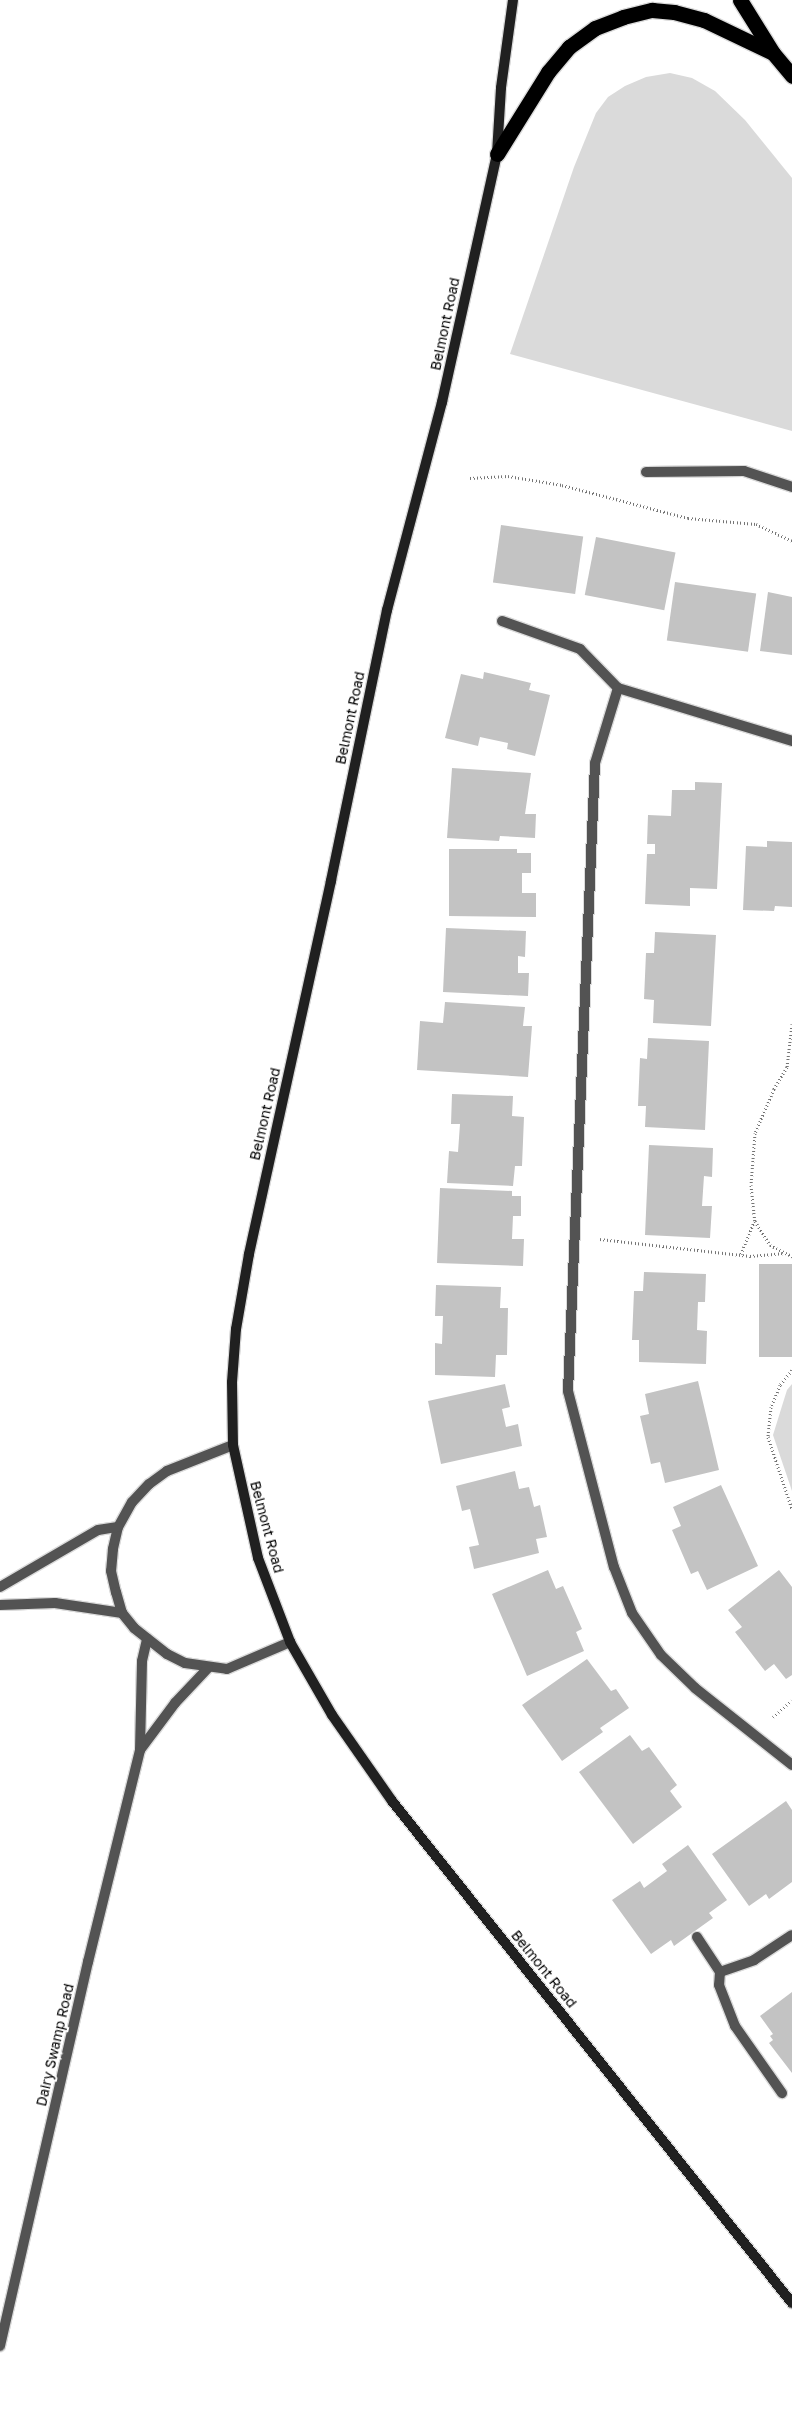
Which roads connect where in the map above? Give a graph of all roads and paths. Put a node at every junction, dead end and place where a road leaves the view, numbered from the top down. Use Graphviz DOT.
graph roads {
  1 [pos="513,0"];
  2 [pos="740,0"];
  3 [pos="773,53"];
  4 [pos="792,76"];
  5 [pos="497,154"];
  6 [pos="646,472"];
  7 [pos="470,478"];
  8 [pos="792,487"];
  9 [pos="792,540"];
  10 [pos="502,621"];
  11 [pos="618,688"];
  12 [pos="792,741"];
  13 [pos="792,1024"];
  14 [pos="754,1221"];
  15 [pos="574,1237"];
  16 [pos="785,1253"];
  17 [pos="741,1254"];
  18 [pos="792,1256"];
  19 [pos="792,1370"];
  20 [pos="233,1445"];
  21 [pos="792,1509"];
  22 [pos="118,1527"];
  23 [pos="0,1587"];
  24 [pos="0,1605"];
  25 [pos="122,1613"];
  26 [pos="147,1639"];
  27 [pos="290,1642"];
  28 [pos="208,1668"];
  29 [pos="140,1750"];
  30 [pos="792,1765"];
  31 [pos="792,1935"];
  32 [pos="697,1937"];
  33 [pos="720,1972"];
  34 [pos="782,2093"];
  35 [pos="792,2303"];
  36 [pos="0,2346"];
  1 -- 5 [label="main road, Belmont Road"];
  2 -- 3 [label="highway"];
  3 -- 4 [label="highway"];
  3 -- 5 [label="highway"];
  5 -- 20 [label="main road, Belmont Road"];
  6 -- 8 [label="street"];
  7 -- 9 [label="path"];
  10 -- 11 [label="street"];
  11 -- 12 [label="street"];
  11 -- 15 [label="street"];
  13 -- 14 [label="path"];
  14 -- 16 [label="path"];
  14 -- 17 [label="path"];
  15 -- 17 [label="path"];
  15 -- 30 [label="street"];
  16 -- 17 [label="path"];
  16 -- 18 [label="path"];
  19 -- 21 [label="path"];
  20 -- 22 [label="street"];
  20 -- 27 [label="main road, Belmont Road"];
  22 -- 23 [label="street"];
  22 -- 25 [label="street"];
  24 -- 25 [label="street"];
  25 -- 26 [label="street"];
  26 -- 28 [label="street"];
  26 -- 29 [label="street, Dairy Swamp Road"];
  27 -- 28 [label="street"];
  27 -- 35 [label="main road, Belmont Road"];
  28 -- 29 [label="street, Dairy Swamp Road"];
  29 -- 36 [label="street, Dairy Swamp Road"];
  31 -- 33 [label="street"];
  32 -- 33 [label="street"];
  33 -- 34 [label="street"];
}
